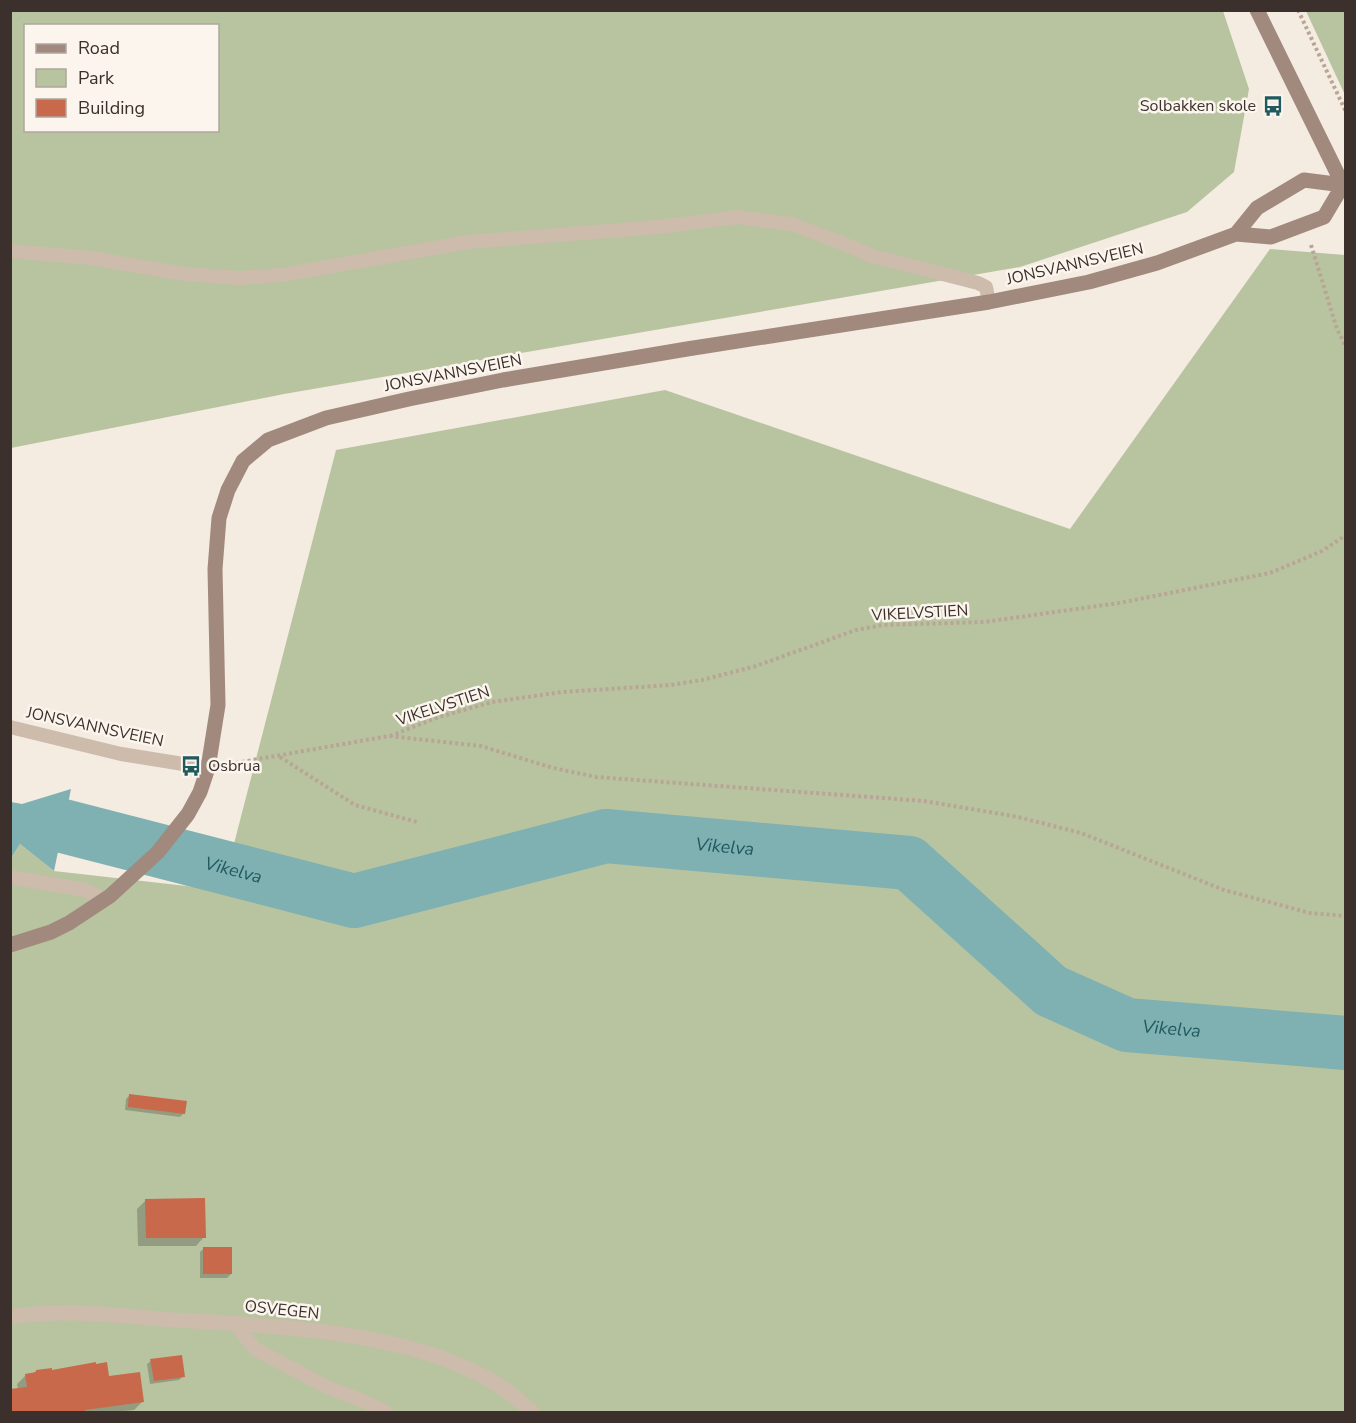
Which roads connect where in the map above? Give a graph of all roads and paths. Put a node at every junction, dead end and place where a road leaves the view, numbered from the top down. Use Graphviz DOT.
graph roads {
  1 [pos="1257,10"];
  2 [pos="1298,10"];
  3 [pos="1346,112"];
  4 [pos="1343,185"];
  5 [pos="1305,225"];
  6 [pos="1236,234"];
  7 [pos="10,251"];
  8 [pos="989,302"];
  9 [pos="1346,347"];
  10 [pos="1346,535"];
  11 [pos="10,727"];
  12 [pos="389,736"];
  13 [pos="279,756"];
  14 [pos="208,768"];
  15 [pos="417,822"];
  16 [pos="10,877"];
  17 [pos="106,900"];
  18 [pos="1346,916"];
  19 [pos="10,945"];
  20 [pos="10,1317"];
  21 [pos="235,1324"];
  22 [pos="386,1413"];
  23 [pos="532,1413"];
  1 -- 4 [label="main road"];
  2 -- 3 [label="path"];
  4 -- 5 [label="main road, JONSVANNSVEIEN"];
  4 -- 6 [label="main road"];
  5 -- 6 [label="main road, JONSVANNSVEIEN"];
  5 -- 9 [label="path"];
  6 -- 8 [label="main road, JONSVANNSVEIEN"];
  7 -- 8 [label="lane, JONSVANNSVEIEN"];
  8 -- 14 [label="main road, JONSVANNSVEIEN"];
  10 -- 12 [label="path, VIKELVSTIEN"];
  11 -- 14 [label="lane, JONSVANNSVEIEN"];
  12 -- 13 [label="path, VIKELVSTIEN"];
  12 -- 18 [label="path, VIKELVSTIEN"];
  13 -- 14 [label="path, VIKELVSTIEN"];
  13 -- 15 [label="path"];
  14 -- 17 [label="main road, JONSVANNSVEIEN"];
  16 -- 17 [label="lane"];
  17 -- 19 [label="main road, JONSVANNSVEIEN"];
  20 -- 21 [label="street, OSVEGEN"];
  21 -- 22 [label="lane"];
  21 -- 23 [label="street, OSVEGEN"];
}
